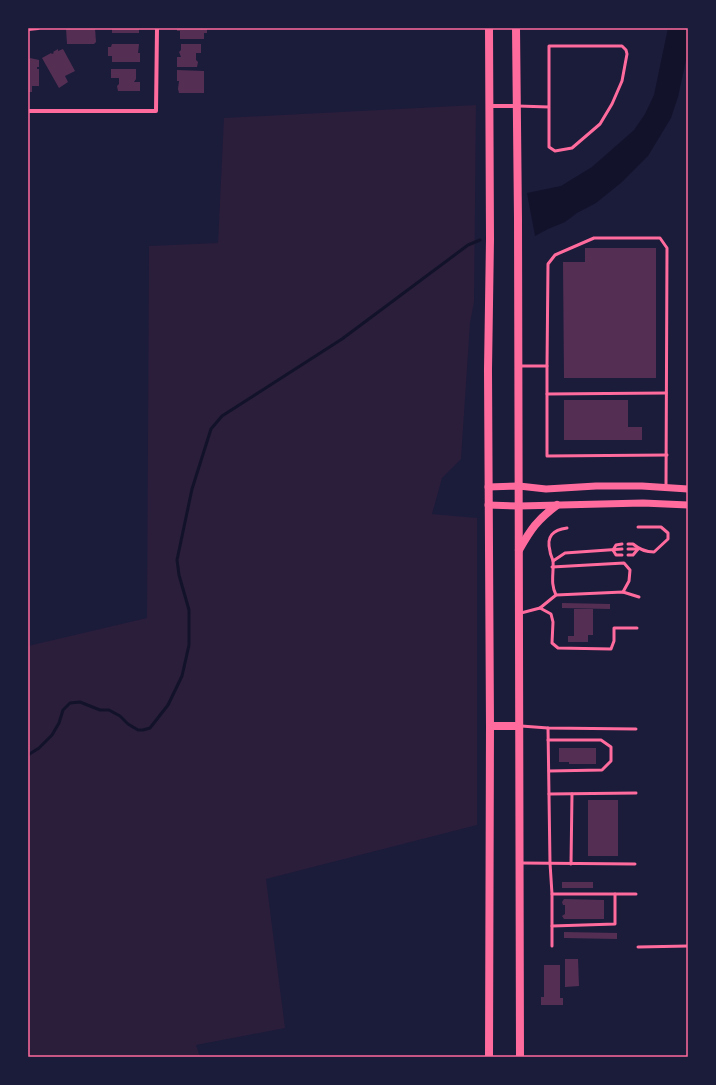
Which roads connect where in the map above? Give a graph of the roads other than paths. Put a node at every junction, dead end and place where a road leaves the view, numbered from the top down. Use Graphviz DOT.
graph roads {
  1 [pos="38,28"];
  2 [pos="157,28"];
  3 [pos="489,28"];
  4 [pos="516,28"];
  5 [pos="28,29"];
  6 [pos="490,106"];
  7 [pos="516,106"];
  8 [pos="549,107"];
  9 [pos="28,111"];
  10 [pos="518,366"];
  11 [pos="548,366"];
  12 [pos="548,394"];
  13 [pos="666,394"];
  14 [pos="666,455"];
  15 [pos="519,486"];
  16 [pos="488,487"];
  17 [pos="666,487"];
  18 [pos="688,489"];
  19 [pos="557,505"];
  20 [pos="688,505"];
  21 [pos="488,506"];
  22 [pos="518,506"];
  23 [pos="638,527"];
  24 [pos="567,528"];
  25 [pos="622,544"];
  26 [pos="628,544"];
  27 [pos="622,549"];
  28 [pos="628,549"];
  29 [pos="638,549"];
  30 [pos="613,550"];
  31 [pos="519,551"];
  32 [pos="622,555"];
  33 [pos="628,555"];
  34 [pos="553,561"];
  35 [pos="552,567"];
  36 [pos="623,592"];
  37 [pos="556,594"];
  38 [pos="639,597"];
  39 [pos="540,608"];
  40 [pos="519,613"];
  41 [pos="637,628"];
  42 [pos="490,726"];
  43 [pos="519,726"];
  44 [pos="548,728"];
  45 [pos="636,728"];
  46 [pos="548,740"];
  47 [pos="548,771"];
  48 [pos="636,793"];
  49 [pos="549,794"];
  50 [pos="572,794"];
  51 [pos="520,863"];
  52 [pos="550,863"];
  53 [pos="572,864"];
  54 [pos="635,864"];
  55 [pos="552,894"];
  56 [pos="615,894"];
  57 [pos="636,894"];
  58 [pos="552,926"];
  59 [pos="552,946"];
  60 [pos="688,946"];
  61 [pos="638,947"];
  62 [pos="489,1057"];
  63 [pos="520,1057"];
  1 -- 5 [label="street"];
  2 -- 9 [label="street"];
  3 -- 6 [label="main road"];
  4 -- 7 [label="main road"];
  6 -- 7 [label="street"];
  6 -- 16 [label="main road"];
  7 -- 8 [label="lane"];
  7 -- 10 [label="main road"];
  8 -- 8 [label="lane"];
  10 -- 11 [label="lane"];
  10 -- 15 [label="main road"];
  11 -- 12 [label="lane"];
  11 -- 13 [label="lane"];
  12 -- 13 [label="lane"];
  12 -- 14 [label="lane"];
  13 -- 14 [label="lane"];
  14 -- 17 [label="lane"];
  15 -- 16 [label="street"];
  15 -- 17 [label="street"];
  15 -- 22 [label="main road"];
  16 -- 21 [label="main road"];
  17 -- 18 [label="street"];
  19 -- 20 [label="street"];
  19 -- 22 [label="street"];
  19 -- 31 [label="main road"];
  21 -- 22 [label="street"];
  21 -- 42 [label="main road"];
  22 -- 31 [label="main road"];
  23 -- 29 [label="lane"];
  24 -- 34 [label="lane"];
  25 -- 30 [label="lane"];
  26 -- 29 [label="lane"];
  27 -- 30 [label="lane"];
  28 -- 29 [label="lane"];
  29 -- 33 [label="lane"];
  30 -- 32 [label="lane"];
  30 -- 34 [label="lane"];
  31 -- 40 [label="main road"];
  34 -- 35 [label="lane"];
  35 -- 36 [label="lane"];
  35 -- 37 [label="lane"];
  36 -- 37 [label="lane"];
  36 -- 38 [label="lane"];
  37 -- 39 [label="lane"];
  39 -- 40 [label="lane"];
  39 -- 41 [label="lane"];
  40 -- 43 [label="main road"];
  42 -- 43 [label="main road"];
  42 -- 62 [label="main road"];
  43 -- 44 [label="lane"];
  43 -- 51 [label="main road"];
  44 -- 45 [label="lane"];
  44 -- 46 [label="lane"];
  46 -- 47 [label="lane"];
  46 -- 47 [label="lane"];
  47 -- 49 [label="lane"];
  48 -- 50 [label="lane"];
  49 -- 50 [label="lane"];
  49 -- 52 [label="lane"];
  50 -- 53 [label="lane"];
  51 -- 52 [label="lane"];
  51 -- 63 [label="main road"];
  52 -- 53 [label="lane"];
  52 -- 55 [label="lane"];
  53 -- 54 [label="lane"];
  55 -- 56 [label="lane"];
  55 -- 58 [label="lane"];
  56 -- 57 [label="lane"];
  56 -- 58 [label="lane"];
  58 -- 59 [label="lane"];
  60 -- 61 [label="lane"];
}
